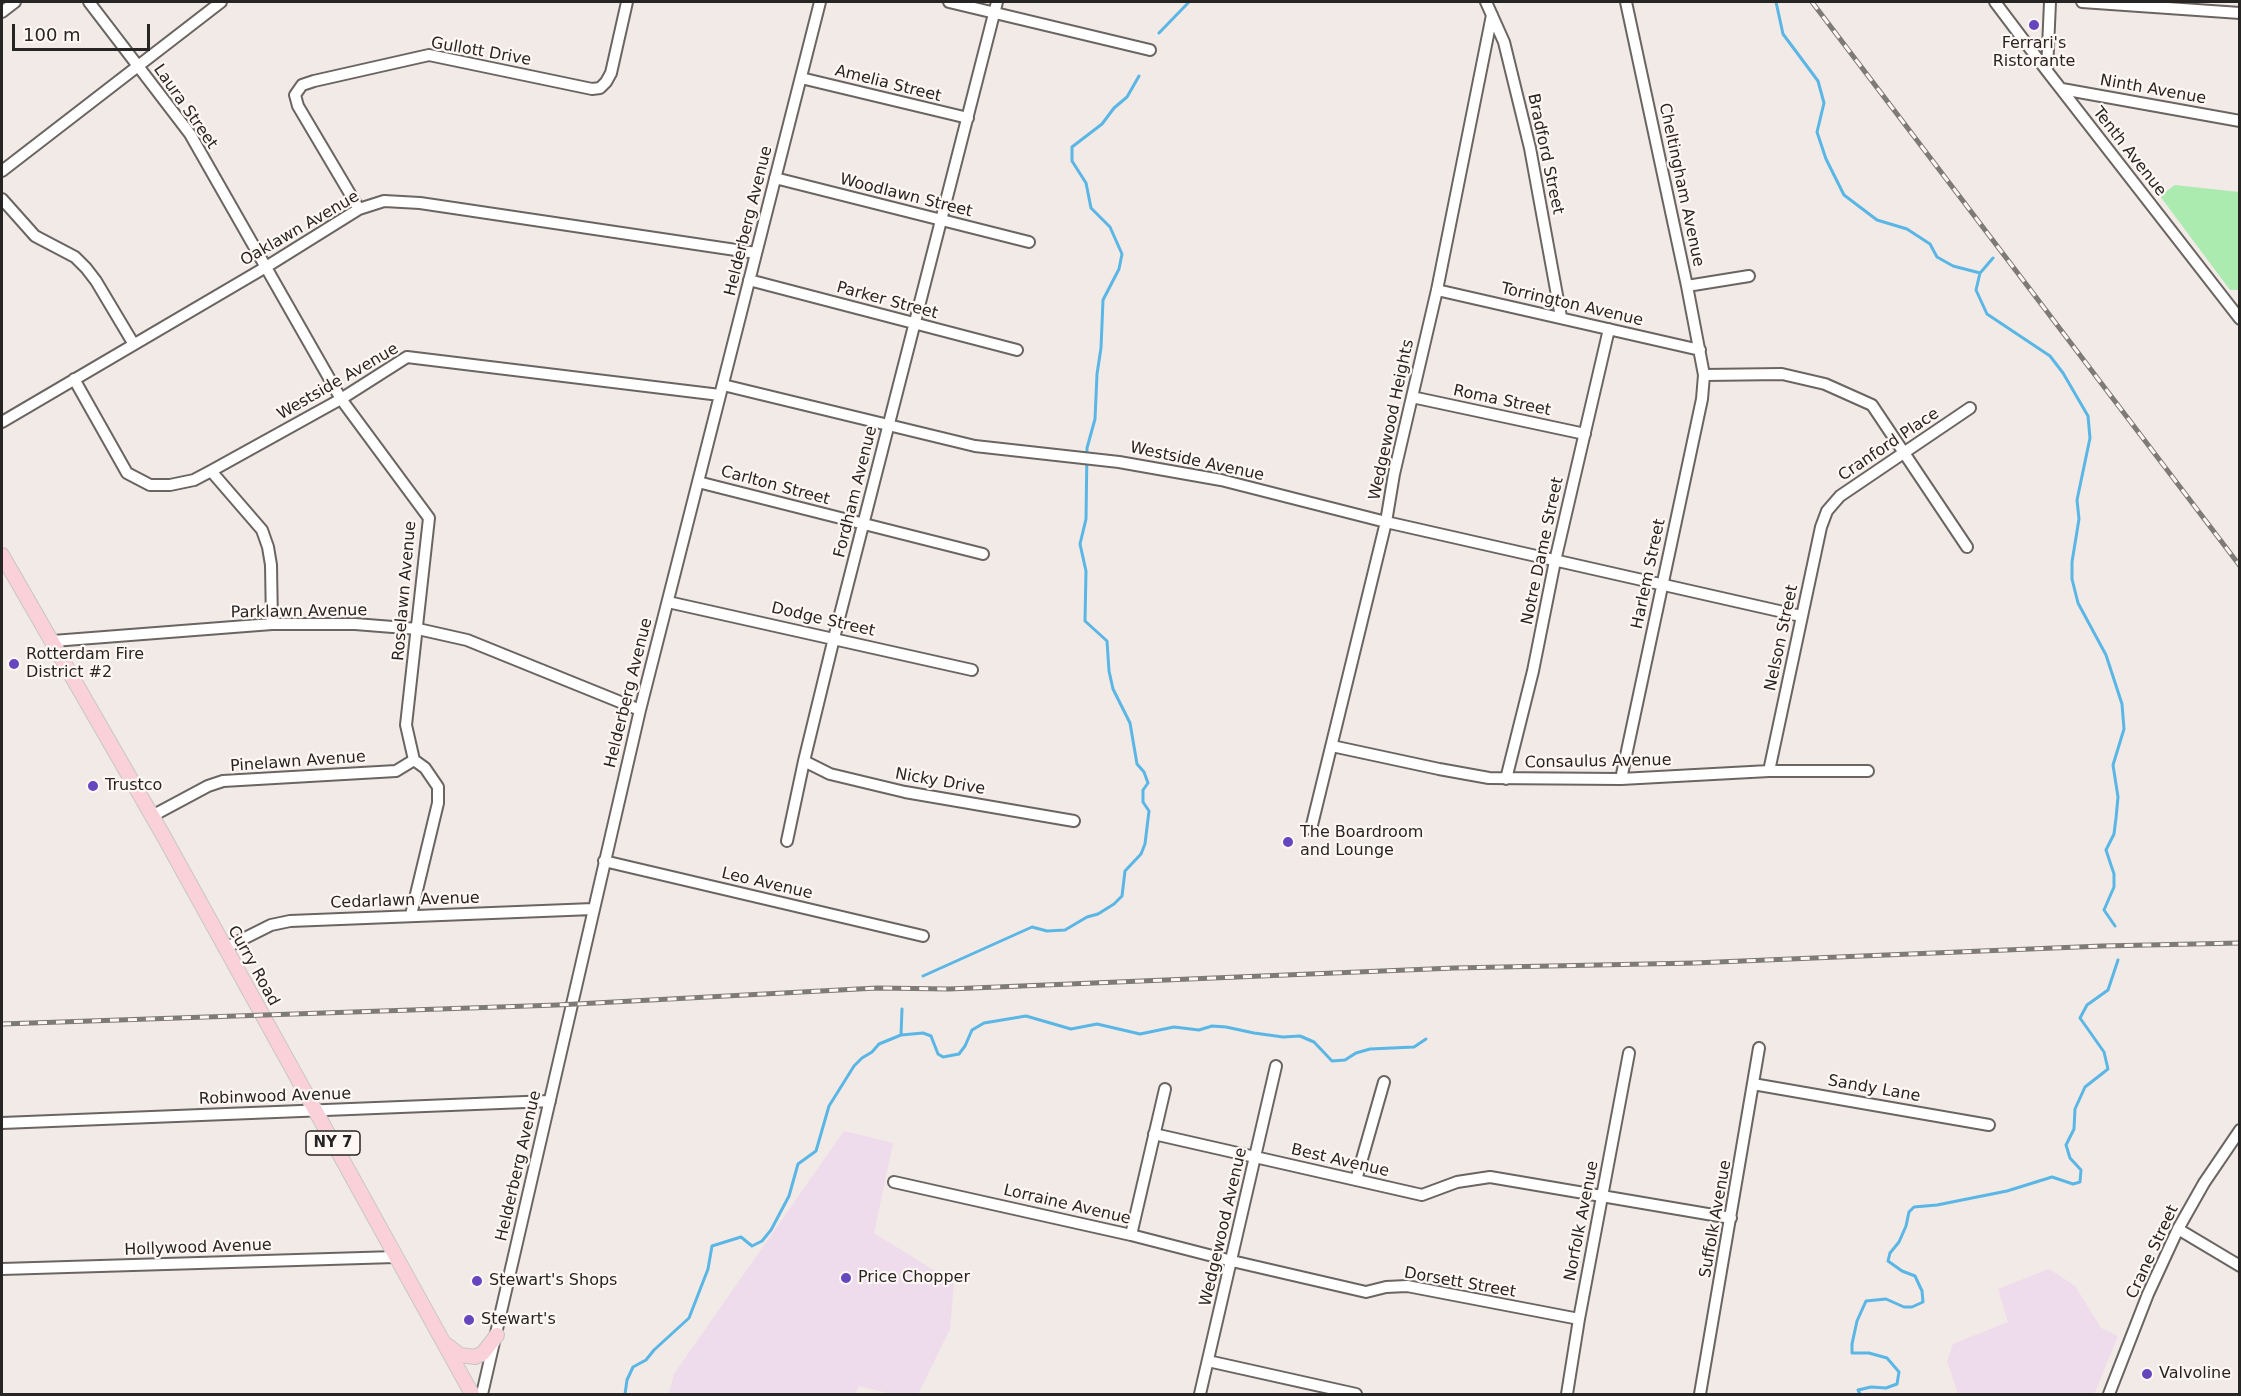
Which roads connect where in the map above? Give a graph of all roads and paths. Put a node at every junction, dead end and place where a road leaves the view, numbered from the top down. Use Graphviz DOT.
graph roads {
  1 [pos="15,2"];
  2 [pos="89,2"];
  3 [pos="221,2"];
  4 [pos="627,2"];
  5 [pos="820,2"];
  6 [pos="949,2"];
  7 [pos="1486,2"];
  8 [pos="1626,2"];
  9 [pos="1995,2"];
  10 [pos="2050,2"];
  11 [pos="2082,2"];
  12 [pos="996,7"];
  13 [pos="2,12"];
  14 [pos="2240,13"];
  15 [pos="1492,15"];
  16 [pos="1150,50"];
  17 [pos="138,66"];
  18 [pos="2047,71"];
  19 [pos="801,78"];
  20 [pos="2062,89"];
  21 [pos="968,118"];
  22 [pos="2240,121"];
  23 [pos="2,171"];
  24 [pos="775,178"];
  25 [pos="2,199"];
  26 [pos="359,209"];
  27 [pos="942,221"];
  28 [pos="1029,242"];
  29 [pos="756,254"];
  30 [pos="266,267"];
  31 [pos="1749,276"];
  32 [pos="749,280"];
  33 [pos="1687,286"];
  34 [pos="1437,290"];
  35 [pos="1561,317"];
  36 [pos="2240,320"];
  37 [pos="915,324"];
  38 [pos="1609,329"];
  39 [pos="133,343"];
  40 [pos="1017,350"];
  41 [pos="1700,350"];
  42 [pos="1704,375"];
  43 [pos="74,379"];
  44 [pos="722,390"];
  45 [pos="1412,398"];
  46 [pos="340,399"];
  47 [pos="1970,408"];
  48 [pos="2,422"];
  49 [pos="888,425"];
  50 [pos="1585,434"];
  51 [pos="1904,454"];
  52 [pos="212,471"];
  53 [pos="699,482"];
  54 [pos="1827,511"];
  55 [pos="1386,522"];
  56 [pos="864,525"];
  57 [pos="1967,547"];
  58 [pos="983,554"];
  59 [pos="2,555"];
  60 [pos="1555,561"];
  61 [pos="1662,584"];
  62 [pos="668,602"];
  63 [pos="1801,616"];
  64 [pos="272,624"];
  65 [pos="418,628"];
  66 [pos="834,638"];
  67 [pos="53,641"];
  68 [pos="972,670"];
  69 [pos="640,710"];
  70 [pos="1332,746"];
  71 [pos="414,760"];
  72 [pos="804,761"];
  73 [pos="1769,771"];
  74 [pos="1868,771"];
  75 [pos="1506,779"];
  76 [pos="1621,779"];
  77 [pos="152,816"];
  78 [pos="1074,821"];
  79 [pos="1311,829"];
  80 [pos="786,841"];
  81 [pos="604,861"];
  82 [pos="593,909"];
  83 [pos="411,915"];
  84 [pos="923,936"];
  85 [pos="225,948"];
  86 [pos="1760,1048"];
  87 [pos="1629,1053"];
  88 [pos="1276,1066"];
  89 [pos="1384,1082"];
  90 [pos="1754,1084"];
  91 [pos="1165,1089"];
  92 [pos="550,1101"];
  93 [pos="315,1110"];
  94 [pos="2,1123"];
  95 [pos="1989,1125"];
  96 [pos="2240,1130"];
  97 [pos="1154,1134"];
  98 [pos="1256,1157"];
  99 [pos="1356,1180"];
  100 [pos="894,1182"];
  101 [pos="1603,1195"];
  102 [pos="1731,1218"];
  103 [pos="2178,1228"];
  104 [pos="1131,1234"];
  105 [pos="395,1257"];
  106 [pos="1232,1261"];
  107 [pos="2240,1266"];
  108 [pos="2,1269"];
  109 [pos="1579,1319"];
  110 [pos="496,1335"];
  111 [pos="444,1343"];
  112 [pos="1208,1361"];
  113 [pos="472,1395"];
  114 [pos="482,1395"];
  115 [pos="1200,1395"];
  116 [pos="1356,1395"];
  117 [pos="1567,1395"];
  118 [pos="1700,1395"];
  119 [pos="2109,1395"];
  1 -- 13 [label="street"];
  2 -- 17 [label="street, Laura Street"];
  3 -- 17 [label="street"];
  4 -- 26 [label="street, Gullott Drive"];
  5 -- 19 [label="street, Helderberg Avenue"];
  6 -- 12 [label="street"];
  7 -- 15 [label="street, Bradford Street"];
  8 -- 33 [label="street, Cheltingham Avenue"];
  9 -- 18 [label="street, Tenth Avenue"];
  10 -- 18 [label="street"];
  11 -- 14 [label="street"];
  12 -- 16 [label="street"];
  12 -- 21 [label="street, Fordham Avenue"];
  15 -- 34 [label="street, Wedgewood Heights"];
  15 -- 35 [label="street, Bradford Street"];
  17 -- 23 [label="street"];
  17 -- 30 [label="street, Laura Street"];
  18 -- 20 [label="street, Tenth Avenue"];
  19 -- 21 [label="street, Amelia Street"];
  19 -- 24 [label="street, Helderberg Avenue"];
  20 -- 22 [label="street, Ninth Avenue"];
  20 -- 36 [label="street, Tenth Avenue"];
  21 -- 27 [label="street, Fordham Avenue"];
  24 -- 27 [label="street, Woodlawn Street"];
  24 -- 29 [label="street, Helderberg Avenue"];
  25 -- 39 [label="street"];
  26 -- 29 [label="street, Oaklawn Avenue"];
  26 -- 30 [label="street, Oaklawn Avenue"];
  27 -- 28 [label="street, Woodlawn Street"];
  27 -- 37 [label="street, Fordham Avenue"];
  29 -- 32 [label="street, Helderberg Avenue"];
  30 -- 39 [label="street, Oaklawn Avenue"];
  30 -- 46 [label="street, Roselawn Avenue"];
  31 -- 33 [label="street"];
  32 -- 37 [label="street, Parker Street"];
  32 -- 44 [label="street, Helderberg Avenue"];
  33 -- 41 [label="street, Cheltingham Avenue"];
  34 -- 35 [label="street, Torrington Avenue"];
  34 -- 45 [label="street, Wedgewood Heights"];
  35 -- 38 [label="street, Torrington Avenue"];
  37 -- 40 [label="street, Parker Street"];
  37 -- 49 [label="street, Fordham Avenue"];
  38 -- 41 [label="street, Torrington Avenue"];
  38 -- 50 [label="street, Notre Dame Street"];
  39 -- 43 [label="street, Oaklawn Avenue"];
  41 -- 42 [label="street, Cheltingham Avenue"];
  42 -- 51 [label="street"];
  42 -- 61 [label="street, Harlem Street"];
  43 -- 48 [label="street, Oaklawn Avenue"];
  43 -- 52 [label="street, Westside Avenue"];
  44 -- 46 [label="street, Westside Avenue"];
  44 -- 49 [label="street, Westside Avenue"];
  44 -- 53 [label="street, Helderberg Avenue"];
  45 -- 50 [label="street, Roma Street"];
  45 -- 55 [label="street, Wedgewood Heights"];
  46 -- 52 [label="street, Westside Avenue"];
  46 -- 65 [label="street, Roselawn Avenue"];
  47 -- 51 [label="street, Cranford Place"];
  49 -- 55 [label="street, Westside Avenue"];
  49 -- 56 [label="street, Fordham Avenue"];
  50 -- 60 [label="street, Notre Dame Street"];
  51 -- 54 [label="street, Cranford Place"];
  51 -- 57 [label="street"];
  52 -- 64 [label="street"];
  53 -- 56 [label="street, Carlton Street"];
  53 -- 62 [label="street, Helderberg Avenue"];
  54 -- 63 [label="street, Nelson Street"];
  55 -- 60 [label="street, Westside Avenue"];
  55 -- 70 [label="street, Wedgewood Heights"];
  56 -- 58 [label="street, Carlton Street"];
  56 -- 66 [label="street, Fordham Avenue"];
  59 -- 67 [label="main road, Curry Road / NY 7"];
  60 -- 61 [label="street, Westside Avenue"];
  60 -- 75 [label="street, Notre Dame Street"];
  61 -- 63 [label="street, Westside Avenue"];
  61 -- 76 [label="street, Harlem Street"];
  62 -- 66 [label="street, Dodge Street"];
  62 -- 69 [label="street, Helderberg Avenue"];
  63 -- 73 [label="street, Nelson Street"];
  64 -- 65 [label="street, Parklawn Avenue"];
  64 -- 67 [label="street, Parklawn Avenue"];
  65 -- 69 [label="street, Parklawn Avenue"];
  65 -- 71 [label="street, Roselawn Avenue"];
  66 -- 68 [label="street, Dodge Street"];
  66 -- 72 [label="street, Fordham Avenue"];
  67 -- 77 [label="main road, Curry Road / NY 7"];
  69 -- 81 [label="street, Helderberg Avenue"];
  70 -- 75 [label="street, Consaulus Avenue"];
  70 -- 79 [label="street, Wedgewood Heights"];
  71 -- 77 [label="street, Pinelawn Avenue"];
  71 -- 83 [label="street"];
  72 -- 78 [label="street, Nicky Drive"];
  72 -- 80 [label="street, Fordham Avenue"];
  73 -- 74 [label="street, Consaulus Avenue"];
  73 -- 76 [label="street, Consaulus Avenue"];
  75 -- 76 [label="street, Consaulus Avenue"];
  77 -- 85 [label="main road, Curry Road / NY 7"];
  81 -- 82 [label="street, Helderberg Avenue"];
  81 -- 84 [label="street, Leo Avenue"];
  82 -- 83 [label="street, Cedarlawn Avenue"];
  82 -- 92 [label="street, Helderberg Avenue"];
  83 -- 85 [label="street, Cedarlawn Avenue"];
  85 -- 93 [label="main road, Curry Road / NY 7"];
  86 -- 90 [label="street, Suffolk Avenue"];
  87 -- 101 [label="street, Norfolk Avenue"];
  88 -- 98 [label="street, Wedgewood Avenue"];
  89 -- 99 [label="street"];
  90 -- 95 [label="street, Sandy Lane"];
  90 -- 102 [label="street, Suffolk Avenue"];
  91 -- 97 [label="street"];
  92 -- 93 [label="street, Robinwood Avenue"];
  92 -- 110 [label="street, Helderberg Avenue"];
  93 -- 94 [label="street, Robinwood Avenue"];
  93 -- 105 [label="main road, Curry Road / NY 7"];
  96 -- 103 [label="street, Crane Street"];
  97 -- 98 [label="street, Best Avenue"];
  97 -- 104 [label="street"];
  98 -- 99 [label="street, Best Avenue"];
  98 -- 106 [label="street, Wedgewood Avenue"];
  99 -- 101 [label="street, Best Avenue"];
  100 -- 104 [label="street, Lorraine Avenue"];
  101 -- 102 [label="street, Best Avenue"];
  101 -- 109 [label="street, Norfolk Avenue"];
  102 -- 118 [label="street, Suffolk Avenue"];
  103 -- 107 [label="street"];
  103 -- 119 [label="street, Crane Street"];
  104 -- 106 [label="street, Lorraine Avenue"];
  105 -- 108 [label="street, Hollywood Avenue"];
  105 -- 111 [label="main road, Curry Road / NY 7"];
  106 -- 109 [label="street, Dorsett Street"];
  106 -- 112 [label="street, Wedgewood Avenue"];
  109 -- 117 [label="street, Norfolk Avenue"];
  110 -- 111 [label="main road"];
  110 -- 114 [label="street, Helderberg Avenue"];
  111 -- 113 [label="main road, Curry Road / NY 7"];
  112 -- 115 [label="street, Wedgewood Avenue"];
  112 -- 116 [label="street"];
}
